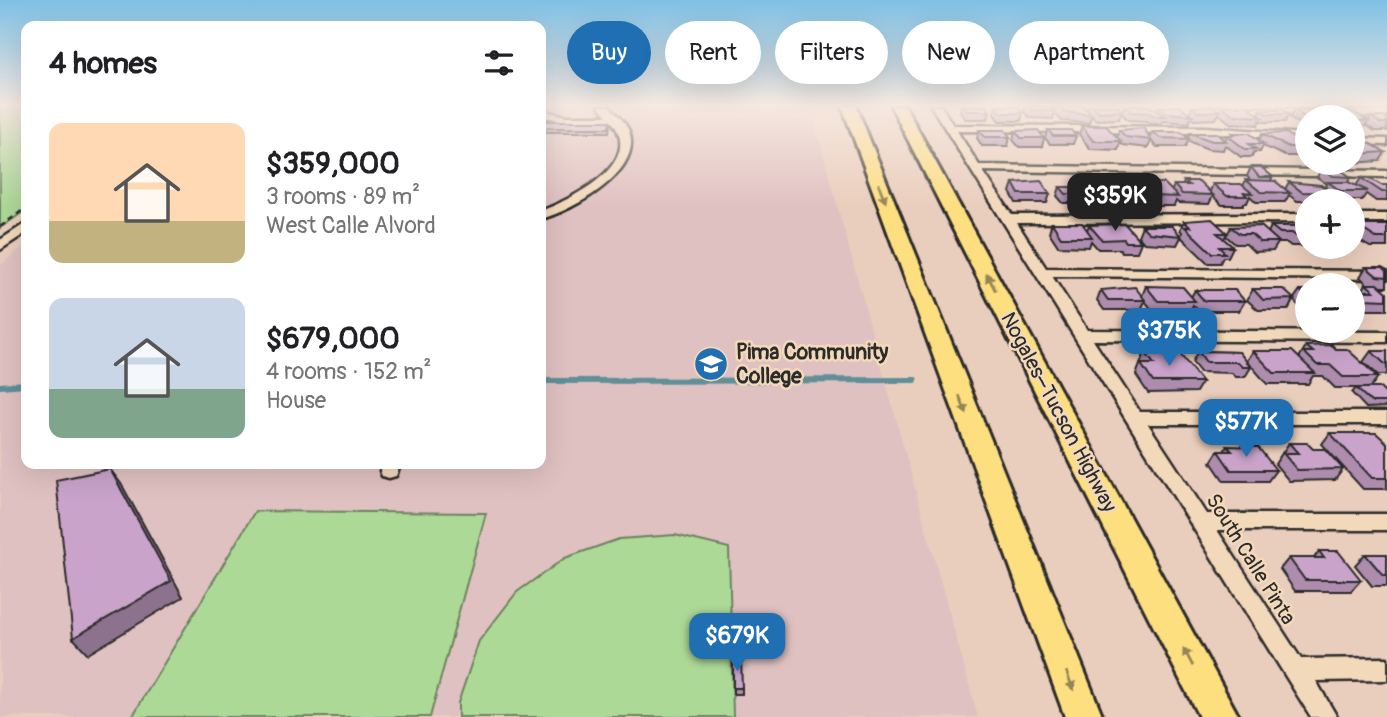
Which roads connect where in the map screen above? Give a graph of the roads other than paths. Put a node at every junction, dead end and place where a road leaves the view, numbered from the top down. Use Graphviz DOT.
graph roads {
  1 [pos="625,139"];
  2 [pos="862,139"];
  3 [pos="916,139"];
  4 [pos="957,139"];
  5 [pos="1365,141"];
  6 [pos="1387,142"];
  7 [pos="975,168"];
  8 [pos="1387,174"];
  9 [pos="546,213"];
  10 [pos="1295,218"];
  11 [pos="1365,218"];
  12 [pos="1387,218"];
  13 [pos="1008,219"];
  14 [pos="21,231"];
  15 [pos="0,246"];
  16 [pos="1042,272"];
  17 [pos="1387,275"];
  18 [pos="1083,335"];
  19 [pos="1387,337"];
  20 [pos="1135,418"];
  21 [pos="1387,418"];
  22 [pos="1200,522"];
  23 [pos="1387,522"];
  24 [pos="1387,669"];
  25 [pos="1295,670"];
  26 [pos="1084,717"];
  27 [pos="1220,717"];
  28 [pos="1325,717"];
  1 -- 9 [label="street"];
  2 -- 26 [label="highway, one-way"];
  27 -- 3 [label="highway, Nogales–Tucson Highway, one-way"];
  4 -- 7 [label="street, South Calle Pinta"];
  5 -- 6 [label="street"];
  7 -- 8 [label="street"];
  7 -- 13 [label="street, South Calle Pinta"];
  10 -- 13 [label="street"];
  11 -- 12 [label="street"];
  13 -- 16 [label="street, South Calle Pinta"];
  14 -- 15 [label="street"];
  16 -- 17 [label="street"];
  16 -- 18 [label="street, South Calle Pinta"];
  18 -- 19 [label="street"];
  18 -- 20 [label="street, South Calle Pinta"];
  20 -- 21 [label="street"];
  20 -- 22 [label="street, South Calle Pinta"];
  22 -- 23 [label="street"];
  22 -- 25 [label="street, South Calle Pinta"];
  24 -- 25 [label="street"];
  25 -- 28 [label="street, South Calle Pinta"];
}
